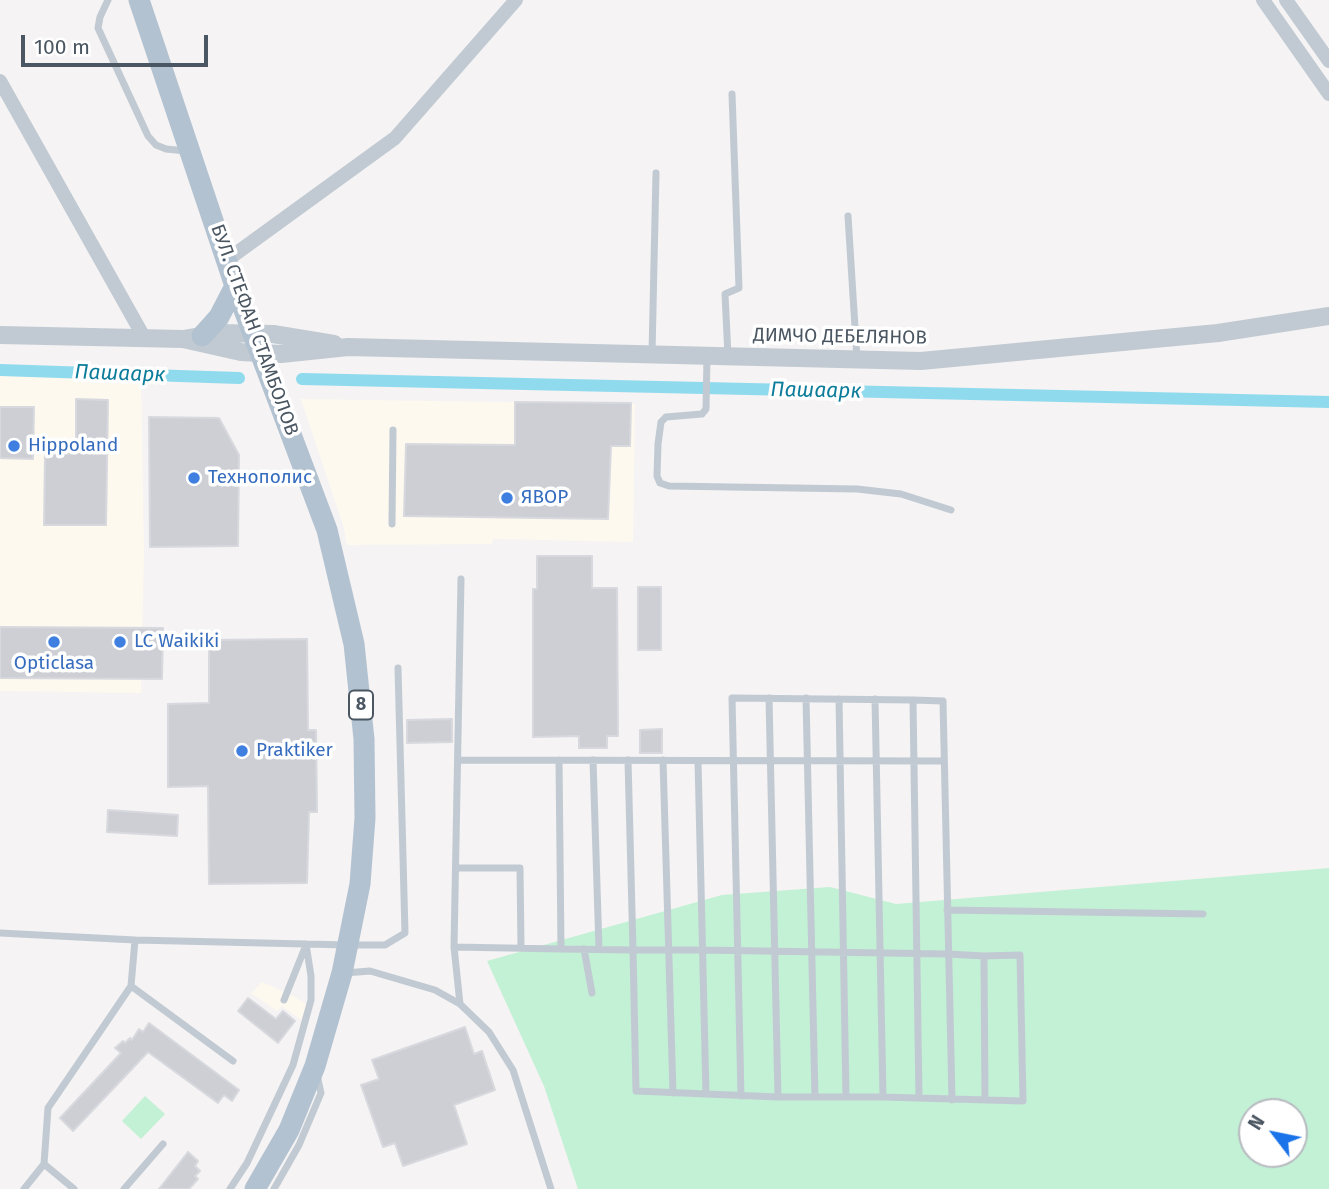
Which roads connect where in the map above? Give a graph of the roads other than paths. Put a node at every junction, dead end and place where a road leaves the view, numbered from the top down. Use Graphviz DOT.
graph roads {
  1 [pos="108,0"];
  2 [pos="139,0"];
  3 [pos="516,0"];
  4 [pos="1263,0"];
  5 [pos="1286,0"];
  6 [pos="1329,61"];
  7 [pos="0,81"];
  8 [pos="732,94"];
  9 [pos="1329,94"];
  10 [pos="190,151"];
  11 [pos="656,173"];
  12 [pos="848,216"];
  13 [pos="227,260"];
  14 [pos="236,286"];
  15 [pos="1329,316"];
  16 [pos="253,333"];
  17 [pos="0,335"];
  18 [pos="192,337"];
  19 [pos="145,339"];
  20 [pos="348,347"];
  21 [pos="262,354"];
  22 [pos="652,355"];
  23 [pos="707,356"];
  24 [pos="728,356"];
  25 [pos="858,360"];
  26 [pos="393,430"];
  27 [pos="951,510"];
  28 [pos="392,524"];
  29 [pos="461,579"];
  30 [pos="398,668"];
  31 [pos="769,698"];
  32 [pos="806,698"];
  33 [pos="839,699"];
  34 [pos="875,699"];
  35 [pos="913,700"];
  36 [pos="458,760"];
  37 [pos="559,760"];
  38 [pos="593,760"];
  39 [pos="628,760"];
  40 [pos="663,760"];
  41 [pos="698,761"];
  42 [pos="735,761"];
  43 [pos="772,761"];
  44 [pos="807,761"];
  45 [pos="839,761"];
  46 [pos="877,761"];
  47 [pos="915,761"];
  48 [pos="944,761"];
  49 [pos="456,868"];
  50 [pos="947,910"];
  51 [pos="1203,914"];
  52 [pos="0,933"];
  53 [pos="135,940"];
  54 [pos="306,944"];
  55 [pos="348,945"];
  56 [pos="454,947"];
  57 [pos="521,948"];
  58 [pos="561,949"];
  59 [pos="584,949"];
  60 [pos="599,949"];
  61 [pos="633,950"];
  62 [pos="667,950"];
  63 [pos="701,950"];
  64 [pos="738,951"];
  65 [pos="776,952"];
  66 [pos="812,952"];
  67 [pos="845,953"];
  68 [pos="880,953"];
  69 [pos="918,954"];
  70 [pos="948,954"];
  71 [pos="984,956"];
  72 [pos="342,973"];
  73 [pos="131,986"];
  74 [pos="592,993"];
  75 [pos="284,1000"];
  76 [pos="460,1004"];
  77 [pos="233,1061"];
  78 [pos="315,1066"];
  79 [pos="673,1093"];
  80 [pos="706,1094"];
  81 [pos="741,1096"];
  82 [pos="778,1097"];
  83 [pos="815,1097"];
  84 [pos="846,1097"];
  85 [pos="883,1097"];
  86 [pos="919,1098"];
  87 [pos="952,1100"];
  88 [pos="985,1100"];
  89 [pos="163,1144"];
  90 [pos="44,1164"];
  91 [pos="24,1189"];
  92 [pos="74,1189"];
  93 [pos="124,1189"];
  94 [pos="230,1189"];
  95 [pos="255,1189"];
  96 [pos="274,1189"];
  97 [pos="551,1189"];
  1 -- 10 [label="lane"];
  2 -- 10 [label="main road, БУЛ. СТЕФАН СТАМБОЛОВ / 8"];
  3 -- 13 [label="street"];
  4 -- 9 [label="street"];
  5 -- 6 [label="street"];
  7 -- 19 [label="street"];
  8 -- 24 [label="lane"];
  10 -- 13 [label="main road, БУЛ. СТЕФАН СТАМБОЛОВ / 8"];
  11 -- 22 [label="lane"];
  12 -- 25 [label="lane"];
  13 -- 14 [label="main road, БУЛ. СТЕФАН СТАМБОЛОВ / 8"];
  14 -- 16 [label="main road, БУЛ. СТЕФАН СТАМБОЛОВ / 8"];
  14 -- 18 [label="main road"];
  15 -- 25 [label="street, ДИМЧО ДЕБЕЛЯНОВ"];
  16 -- 18 [label="street, ДИМЧО ДЕБЕЛЯНОВ"];
  16 -- 20 [label="street, ДИМЧО ДЕБЕЛЯНОВ"];
  16 -- 21 [label="main road, БУЛ. СТЕФАН СТАМБОЛОВ / 8"];
  17 -- 19 [label="street"];
  18 -- 19 [label="street"];
  18 -- 21 [label="street, ДИМЧО ДЕБЕЛЯНОВ"];
  20 -- 21 [label="street, ДИМЧО ДЕБЕЛЯНОВ"];
  20 -- 22 [label="street, ДИМЧО ДЕБЕЛЯНОВ"];
  21 -- 55 [label="main road, БУЛ. СТЕФАН СТАМБОЛОВ / 8"];
  22 -- 23 [label="street, ДИМЧО ДЕБЕЛЯНОВ"];
  23 -- 24 [label="street, ДИМЧО ДЕБЕЛЯНОВ"];
  23 -- 27 [label="lane"];
  24 -- 25 [label="street, ДИМЧО ДЕБЕЛЯНОВ"];
  26 -- 28 [label="lane"];
  29 -- 36 [label="lane"];
  30 -- 55 [label="lane"];
  31 -- 32 [label="lane"];
  31 -- 42 [label="lane"];
  31 -- 43 [label="lane"];
  32 -- 33 [label="lane"];
  32 -- 44 [label="lane"];
  33 -- 34 [label="lane"];
  33 -- 45 [label="lane"];
  34 -- 35 [label="lane"];
  34 -- 46 [label="lane"];
  35 -- 47 [label="lane"];
  35 -- 48 [label="lane"];
  36 -- 37 [label="lane"];
  36 -- 49 [label="lane"];
  37 -- 38 [label="lane"];
  37 -- 58 [label="lane"];
  38 -- 39 [label="lane"];
  38 -- 60 [label="lane"];
  39 -- 40 [label="lane"];
  39 -- 61 [label="lane"];
  40 -- 41 [label="lane"];
  40 -- 62 [label="lane"];
  41 -- 42 [label="lane"];
  41 -- 63 [label="lane"];
  42 -- 43 [label="lane"];
  42 -- 64 [label="lane"];
  43 -- 44 [label="lane"];
  43 -- 65 [label="lane"];
  44 -- 45 [label="lane"];
  44 -- 66 [label="lane"];
  45 -- 46 [label="lane"];
  45 -- 67 [label="lane"];
  46 -- 47 [label="lane"];
  46 -- 68 [label="lane"];
  47 -- 48 [label="lane"];
  47 -- 69 [label="lane"];
  48 -- 50 [label="lane"];
  49 -- 56 [label="lane"];
  49 -- 57 [label="lane"];
  50 -- 51 [label="lane"];
  50 -- 70 [label="lane"];
  52 -- 53 [label="lane"];
  53 -- 54 [label="lane"];
  53 -- 73 [label="lane"];
  54 -- 55 [label="lane"];
  54 -- 75 [label="lane"];
  54 -- 94 [label="lane"];
  55 -- 72 [label="main road, БУЛ. СТЕФАН СТАМБОЛОВ / 8"];
  56 -- 57 [label="lane"];
  56 -- 76 [label="lane"];
  57 -- 58 [label="lane"];
  58 -- 59 [label="lane"];
  59 -- 60 [label="lane"];
  59 -- 74 [label="lane"];
  60 -- 61 [label="lane"];
  61 -- 62 [label="lane"];
  61 -- 79 [label="lane"];
  62 -- 63 [label="lane"];
  62 -- 79 [label="lane"];
  63 -- 64 [label="lane"];
  63 -- 80 [label="lane"];
  64 -- 65 [label="lane"];
  64 -- 81 [label="lane"];
  65 -- 66 [label="lane"];
  65 -- 82 [label="lane"];
  66 -- 67 [label="lane"];
  66 -- 83 [label="lane"];
  67 -- 68 [label="lane"];
  67 -- 84 [label="lane"];
  68 -- 69 [label="lane"];
  68 -- 85 [label="lane"];
  69 -- 70 [label="lane"];
  69 -- 86 [label="lane"];
  70 -- 71 [label="lane"];
  70 -- 87 [label="lane"];
  71 -- 88 [label="lane"];
  71 -- 88 [label="lane"];
  72 -- 76 [label="lane"];
  72 -- 78 [label="main road, БУЛ. СТЕФАН СТАМБОЛОВ / 8"];
  73 -- 77 [label="lane"];
  73 -- 90 [label="lane"];
  76 -- 97 [label="lane"];
  78 -- 95 [label="main road, БУЛ. СТЕФАН СТАМБОЛОВ / 8"];
  78 -- 96 [label="lane"];
  79 -- 80 [label="lane"];
  80 -- 81 [label="lane"];
  81 -- 82 [label="lane"];
  82 -- 83 [label="lane"];
  83 -- 84 [label="lane"];
  84 -- 85 [label="lane"];
  85 -- 86 [label="lane"];
  86 -- 87 [label="lane"];
  87 -- 88 [label="lane"];
  89 -- 93 [label="lane"];
  90 -- 91 [label="lane"];
  90 -- 92 [label="lane"];
}
